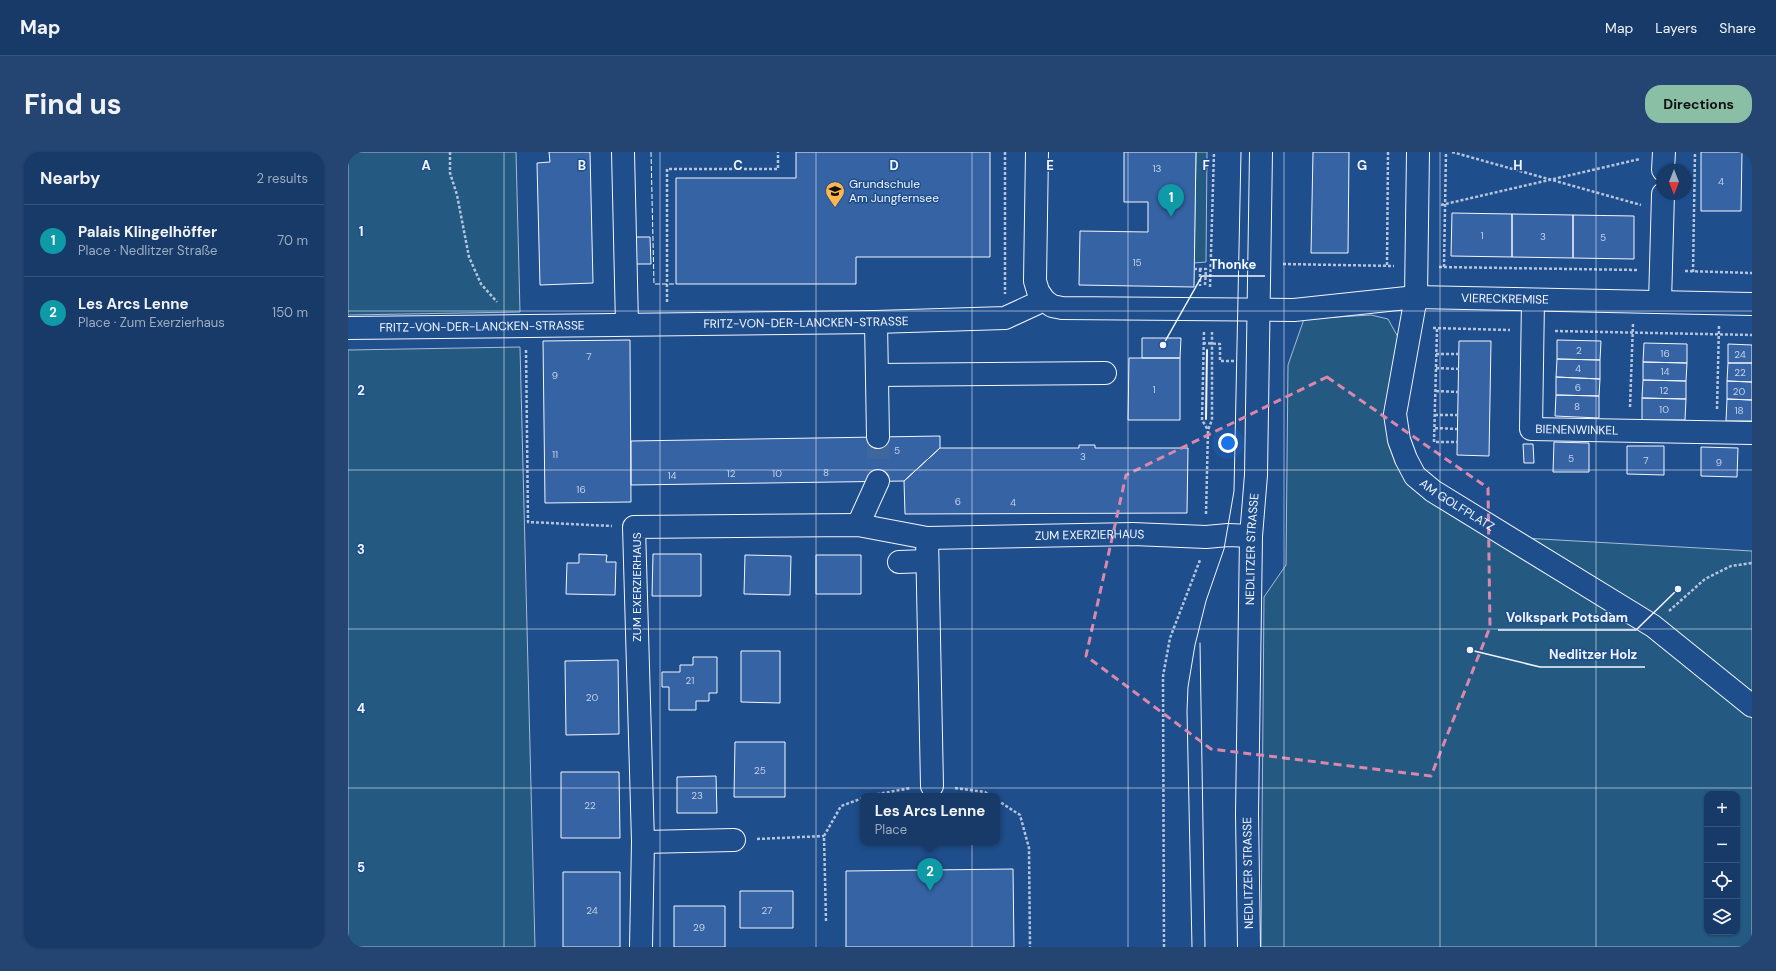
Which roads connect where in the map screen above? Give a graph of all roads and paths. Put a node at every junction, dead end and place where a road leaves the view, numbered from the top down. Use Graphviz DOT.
graph roads {
  1 [pos="450,152"];
  2 [pos="623,152"];
  3 [pos="778,152"];
  4 [pos="1005,152"];
  5 [pos="1037,152"];
  6 [pos="1214,152"];
  7 [pos="1261,152"];
  8 [pos="1388,152"];
  9 [pos="1418,152"];
  10 [pos="1446,152"];
  11 [pos="1452,152"];
  12 [pos="1695,152"];
  13 [pos="1664,158"];
  14 [pos="1550,180"];
  15 [pos="1662,203"];
  16 [pos="1445,204"];
  17 [pos="1417,210"];
  18 [pos="1280,264"];
  19 [pos="1387,266"];
  20 [pos="1416,266"];
  21 [pos="1444,267"];
  22 [pos="1194,269"];
  23 [pos="1200,269"];
  24 [pos="1660,271"];
  25 [pos="1693,272"];
  26 [pos="1752,273"];
  27 [pos="1416,297"];
  28 [pos="1044,300"];
  29 [pos="1533,300"];
  30 [pos="1634,302"];
  31 [pos="1660,302"];
  32 [pos="1719,304"];
  33 [pos="1752,304"];
  34 [pos="1209,310"];
  35 [pos="1258,310"];
  36 [pos="1005,318"];
  37 [pos="876,322"];
  38 [pos="627,324"];
  39 [pos="667,324"];
  40 [pos="1411,325"];
  41 [pos="526,326"];
  42 [pos="348,328"];
  43 [pos="1437,329"];
  44 [pos="1533,330"];
  45 [pos="1632,333"];
  46 [pos="1718,334"];
  47 [pos="1752,335"];
  48 [pos="1204,343"];
  49 [pos="1213,343"];
  50 [pos="1436,354"];
  51 [pos="1459,354"];
  52 [pos="1257,361"];
  53 [pos="1436,368"];
  54 [pos="1459,369"];
  55 [pos="1105,373"];
  56 [pos="877,375"];
  57 [pos="1436,391"];
  58 [pos="1458,392"];
  59 [pos="1435,415"];
  60 [pos="1458,415"];
  61 [pos="1435,428"];
  62 [pos="1457,429"];
  63 [pos="1208,430"];
  64 [pos="1629,431"];
  65 [pos="1717,433"];
  66 [pos="1752,433"];
  67 [pos="878,437"];
  68 [pos="1457,442"];
  69 [pos="878,481"];
  70 [pos="858,524"];
  71 [pos="634,527"];
  72 [pos="1252,536"];
  73 [pos="1206,537"];
  74 [pos="927,538"];
  75 [pos="927,561"];
  76 [pos="899,562"];
  77 [pos="1752,563"];
  78 [pos="1653,626"];
  79 [pos="1752,706"];
  80 [pos="932,786"];
  81 [pos="860,799"];
  82 [pos="1000,802"];
  83 [pos="824,836"];
  84 [pos="734,840"];
  85 [pos="643,842"];
  86 [pos="826,922"];
  87 [pos="641,947"];
  88 [pos="1030,947"];
  89 [pos="1164,947"];
  90 [pos="1248,947"];
  1 -- 41 [label="path"];
  2 -- 38 [label="street"];
  3 -- 39 [label="path"];
  4 -- 36 [label="path"];
  5 -- 28 [label="street"];
  6 -- 34 [label="path"];
  7 -- 35 [label="street, NEDLITZER STRASSE"];
  8 -- 19 [label="path"];
  9 -- 17 [label="street, AM GOLFPLATZ"];
  10 -- 16 [label="path"];
  11 -- 14 [label="path"];
  12 -- 25 [label="path"];
  13 -- 14 [label="path"];
  14 -- 15 [label="path"];
  14 -- 16 [label="path"];
  15 -- 24 [label="street"];
  16 -- 17 [label="path"];
  16 -- 21 [label="path"];
  17 -- 20 [label="street, AM GOLFPLATZ"];
  18 -- 19 [label="path"];
  19 -- 20 [label="path"];
  20 -- 21 [label="path"];
  20 -- 27 [label="street, AM GOLFPLATZ"];
  21 -- 24 [label="path"];
  22 -- 23 [label="path"];
  23 -- 23 [label="path"];
  24 -- 25 [label="path"];
  24 -- 31 [label="street"];
  25 -- 26 [label="path"];
  27 -- 29 [label="street, VIERECKREMISE"];
  27 -- 35 [label="street, VIERECKREMISE"];
  27 -- 40 [label="street, AM GOLFPLATZ"];
  28 -- 34 [label="street"];
  28 -- 36 [label="street, FRITZ-VON-DER-LANCKEN-STRASSE"];
  29 -- 30 [label="street, VIERECKREMISE"];
  29 -- 44 [label="street, BIENENWINKEL"];
  30 -- 31 [label="street, VIERECKREMISE"];
  30 -- 45 [label="path"];
  31 -- 32 [label="street, VIERECKREMISE"];
  32 -- 33 [label="street, VIERECKREMISE"];
  32 -- 46 [label="path"];
  34 -- 35 [label="street"];
  34 -- 48 [label="path"];
  34 -- 49 [label="path"];
  35 -- 52 [label="street, NEDLITZER STRASSE"];
  36 -- 37 [label="street, FRITZ-VON-DER-LANCKEN-STRASSE"];
  37 -- 39 [label="street, FRITZ-VON-DER-LANCKEN-STRASSE"];
  37 -- 56 [label="street"];
  38 -- 39 [label="street, FRITZ-VON-DER-LANCKEN-STRASSE"];
  38 -- 41 [label="street, FRITZ-VON-DER-LANCKEN-STRASSE"];
  40 -- 43 [label="path"];
  40 -- 78 [label="street, AM GOLFPLATZ"];
  41 -- 42 [label="street, FRITZ-VON-DER-LANCKEN-STRASSE"];
  41 -- 71 [label="path"];
  43 -- 44 [label="path"];
  43 -- 50 [label="path"];
  44 -- 45 [label="path"];
  44 -- 64 [label="street, BIENENWINKEL"];
  45 -- 46 [label="path"];
  45 -- 64 [label="path"];
  46 -- 47 [label="path"];
  46 -- 65 [label="path"];
  48 -- 49 [label="path"];
  48 -- 63 [label="path"];
  49 -- 52 [label="path"];
  49 -- 63 [label="path"];
  50 -- 51 [label="path"];
  50 -- 53 [label="path"];
  52 -- 72 [label="street, NEDLITZER STRASSE"];
  53 -- 54 [label="path"];
  53 -- 57 [label="path"];
  55 -- 56 [label="street"];
  56 -- 67 [label="street"];
  57 -- 58 [label="path"];
  57 -- 59 [label="path"];
  59 -- 60 [label="path"];
  59 -- 61 [label="path"];
  61 -- 62 [label="path"];
  61 -- 68 [label="path"];
  63 -- 73 [label="path"];
  64 -- 65 [label="street, BIENENWINKEL"];
  65 -- 66 [label="street, BIENENWINKEL"];
  69 -- 70 [label="street"];
  70 -- 71 [label="street, ZUM EXERZIERHAUS"];
  70 -- 74 [label="street, ZUM EXERZIERHAUS"];
  71 -- 85 [label="street, ZUM EXERZIERHAUS"];
  72 -- 73 [label="street, ZUM EXERZIERHAUS"];
  72 -- 90 [label="street, NEDLITZER STRASSE"];
  73 -- 74 [label="street, ZUM EXERZIERHAUS"];
  73 -- 89 [label="path"];
  74 -- 75 [label="street"];
  75 -- 76 [label="street"];
  75 -- 80 [label="street"];
  77 -- 78 [label="path"];
  78 -- 79 [label="street, AM GOLFPLATZ"];
  81 -- 83 [label="path"];
  82 -- 88 [label="path"];
  83 -- 84 [label="path"];
  83 -- 86 [label="path"];
  84 -- 85 [label="street"];
  85 -- 87 [label="street, ZUM EXERZIERHAUS"];
}
